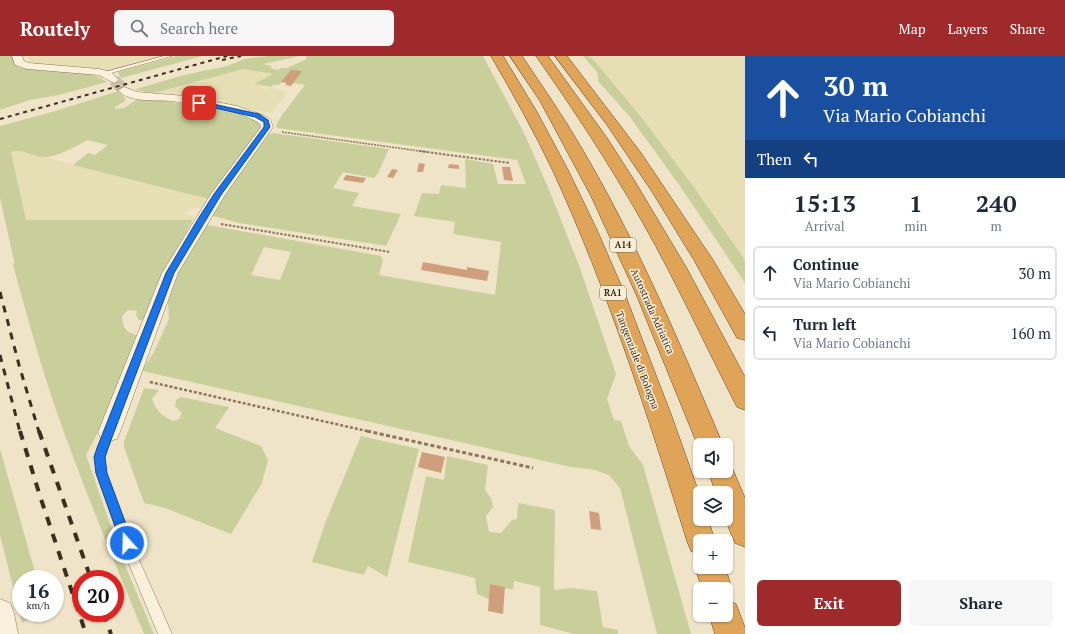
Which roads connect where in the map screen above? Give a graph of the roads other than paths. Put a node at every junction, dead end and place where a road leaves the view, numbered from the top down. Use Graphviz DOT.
graph roads {
  1 [pos="17,56"];
  2 [pos="170,56"];
  3 [pos="497,56"];
  4 [pos="516,56"];
  5 [pos="542,56"];
  6 [pos="562,56"];
  7 [pos="104,73"];
  8 [pos="745,332"];
  9 [pos="745,400"];
  10 [pos="109,432"];
  11 [pos="707,438"];
  12 [pos="723,478"];
  13 [pos="745,533"];
  14 [pos="699,534"];
  15 [pos="0,613"];
  16 [pos="728,622"];
  17 [pos="4,634"];
  18 [pos="165,634"];
  19 [pos="732,634"];
  1 -- 7 [label="street"];
  2 -- 7 [label="lane"];
  3 -- 14 [label="highway, Tangenziale di Bologna / RA1"];
  4 -- 11 [label="highway, Autostrada Adriatica / A14"];
  5 -- 9 [label="highway"];
  6 -- 8 [label="highway"];
  7 -- 10 [label="street"];
  10 -- 18 [label="lane"];
  12 -- 13 [label="highway"];
  15 -- 17 [label="street"];
  16 -- 19 [label="highway"];
}
